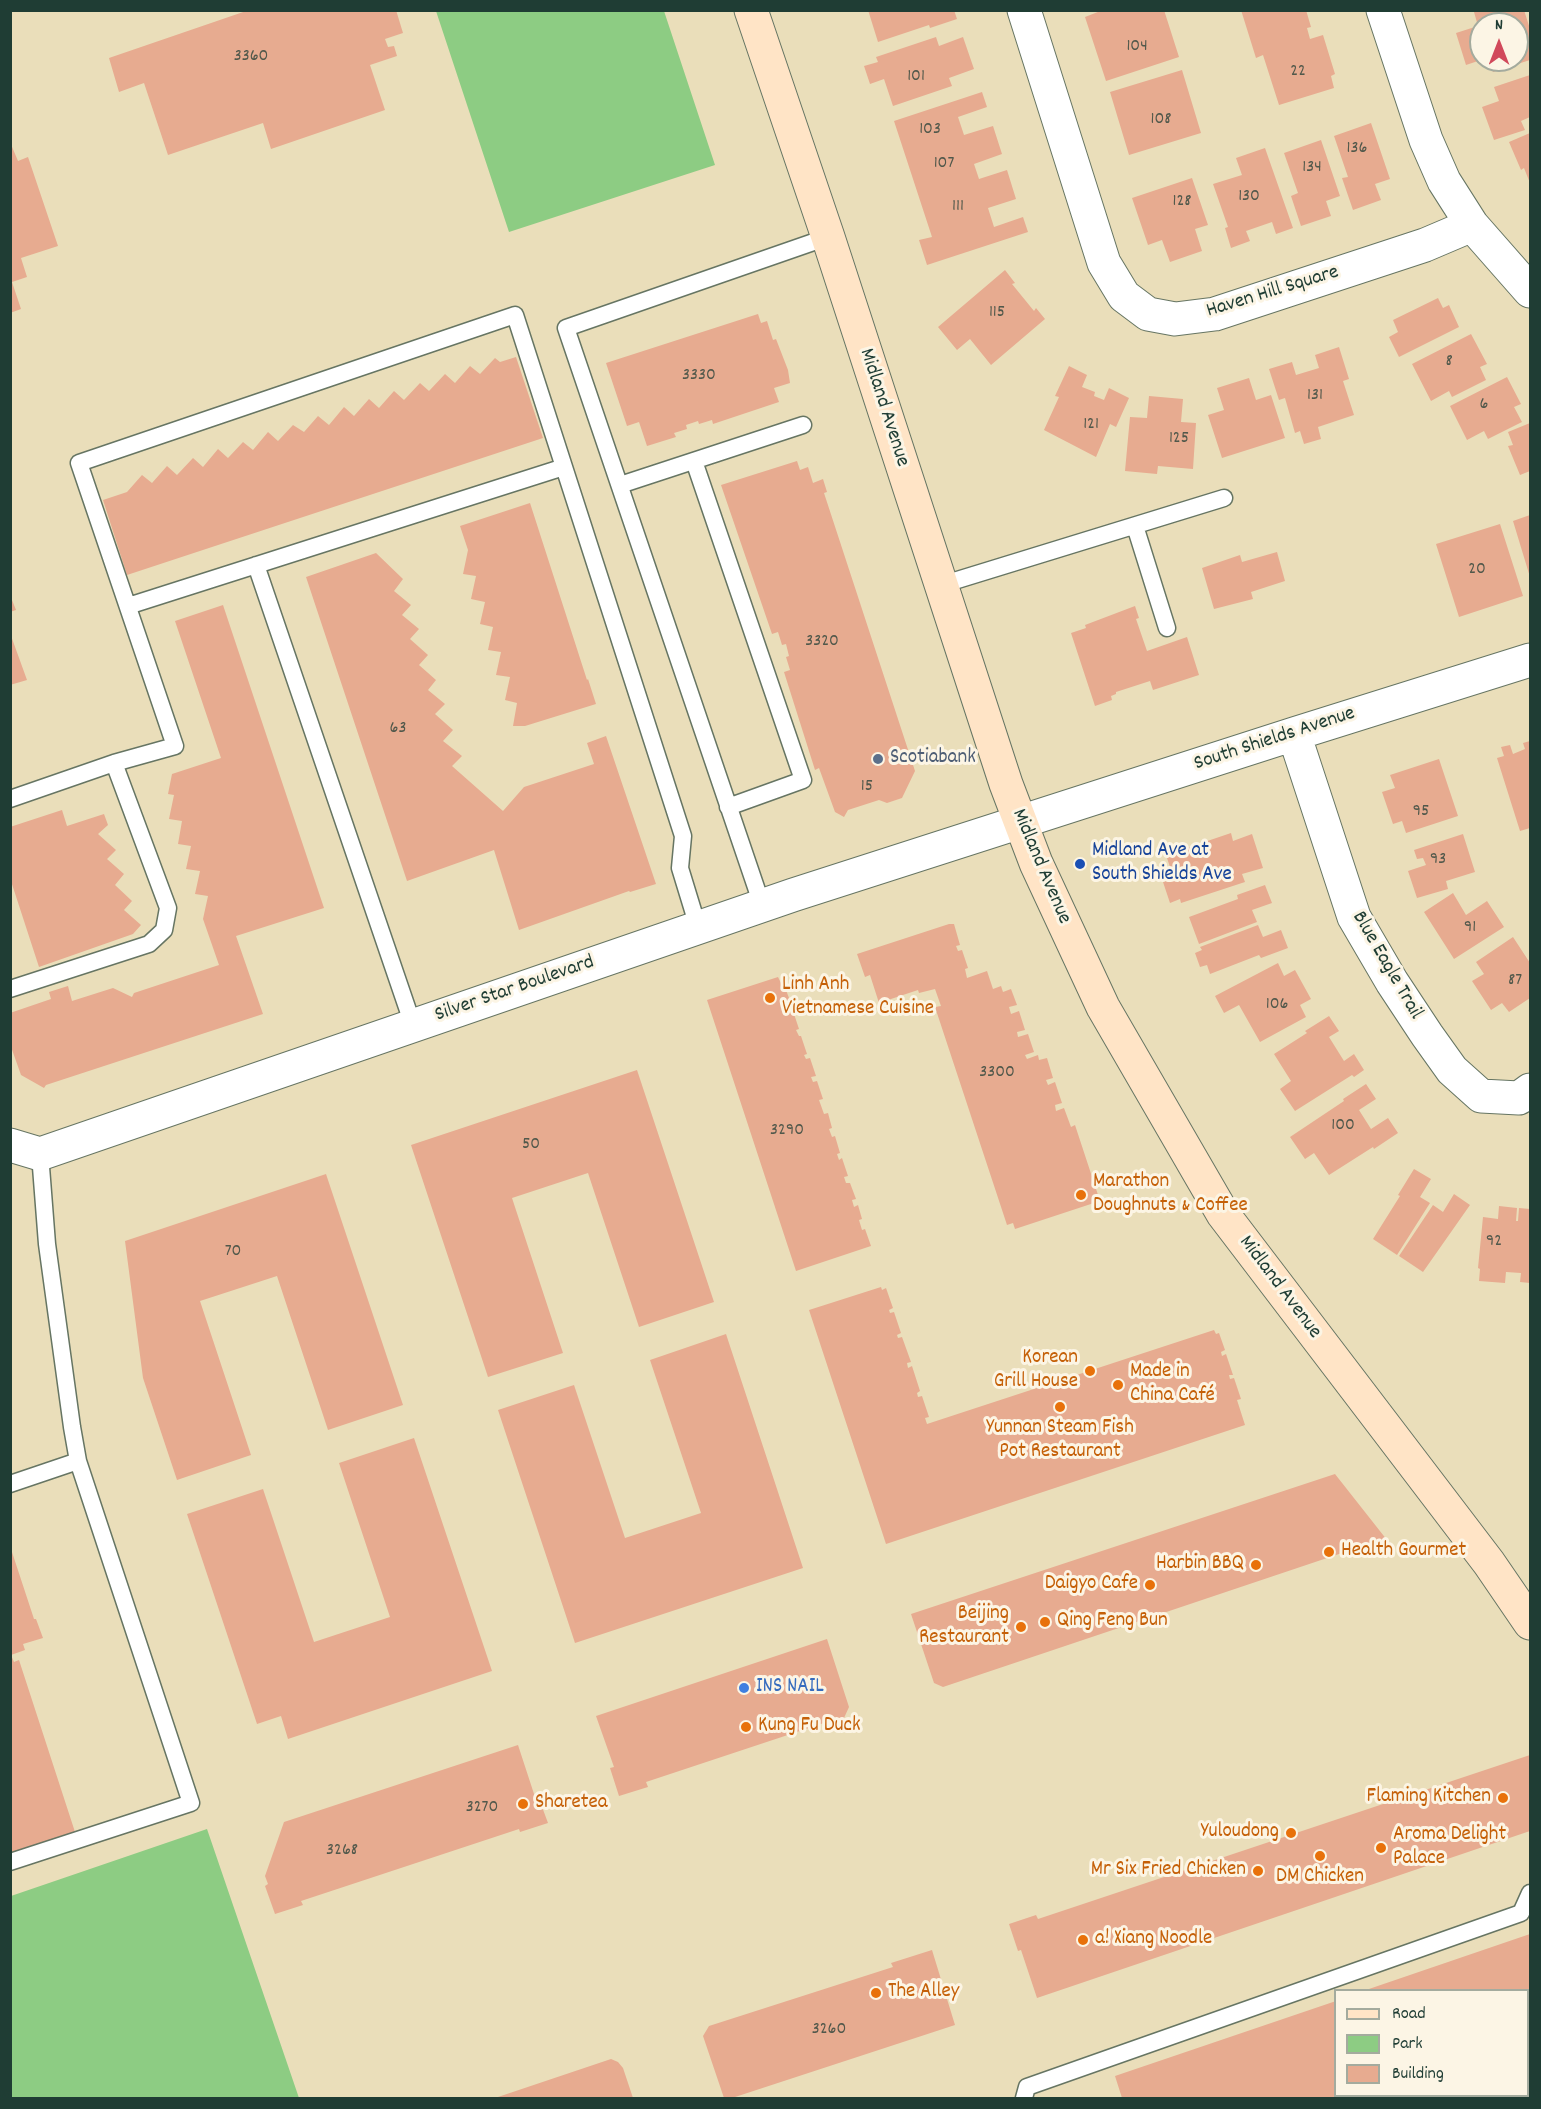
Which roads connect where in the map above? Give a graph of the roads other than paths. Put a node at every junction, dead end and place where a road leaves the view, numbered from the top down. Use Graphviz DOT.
graph roads {
  1 [pos="751,10"];
  2 [pos="1024,10"];
  3 [pos="1383,10"];
  4 [pos="1472,225"];
  5 [pos="828,237"];
  6 [pos="1530,291"];
  7 [pos="803,425"];
  8 [pos="694,461"];
  9 [pos="564,467"];
  10 [pos="620,485"];
  11 [pos="1224,498"];
  12 [pos="1135,526"];
  13 [pos="256,566"];
  14 [pos="941,585"];
  15 [pos="128,606"];
  16 [pos="1167,628"];
  17 [pos="1530,660"];
  18 [pos="1294,734"];
  19 [pos="114,763"];
  20 [pos="10,799"];
  21 [pos="728,807"];
  22 [pos="1021,823"];
  23 [pos="762,905"];
  24 [pos="698,927"];
  25 [pos="10,989"];
  26 [pos="413,1025"];
  27 [pos="1530,1090"];
  28 [pos="25,1149"];
  29 [pos="78,1461"];
  30 [pos="10,1484"];
  31 [pos="1530,1623"];
  32 [pos="10,1862"];
  33 [pos="1530,1893"];
  34 [pos="1024,2098"];
  1 -- 5 [label="main road, Midland Avenue"];
  2 -- 4 [label="street, Haven Hill Square"];
  3 -- 4 [label="street"];
  4 -- 6 [label="street"];
  5 -- 10 [label="lane"];
  5 -- 14 [label="main road, Midland Avenue"];
  7 -- 8 [label="lane"];
  8 -- 10 [label="lane"];
  8 -- 21 [label="lane"];
  9 -- 13 [label="lane"];
  9 -- 15 [label="lane"];
  9 -- 24 [label="lane"];
  10 -- 21 [label="lane"];
  11 -- 12 [label="lane"];
  12 -- 14 [label="lane"];
  12 -- 16 [label="lane"];
  13 -- 15 [label="lane"];
  13 -- 26 [label="lane"];
  14 -- 22 [label="main road, Midland Avenue"];
  15 -- 19 [label="lane"];
  17 -- 18 [label="street, South Shields Avenue"];
  18 -- 22 [label="street, South Shields Avenue"];
  18 -- 27 [label="street, Blue Eagle Trail"];
  19 -- 20 [label="lane"];
  19 -- 25 [label="lane"];
  21 -- 23 [label="lane"];
  22 -- 23 [label="street, Silver Star Boulevard"];
  22 -- 31 [label="main road, Midland Avenue"];
  23 -- 24 [label="street, Silver Star Boulevard"];
  24 -- 26 [label="street, Silver Star Boulevard"];
  26 -- 28 [label="street, Silver Star Boulevard"];
  28 -- 29 [label="lane"];
  29 -- 30 [label="lane"];
  29 -- 32 [label="lane"];
  33 -- 34 [label="lane"];
}
